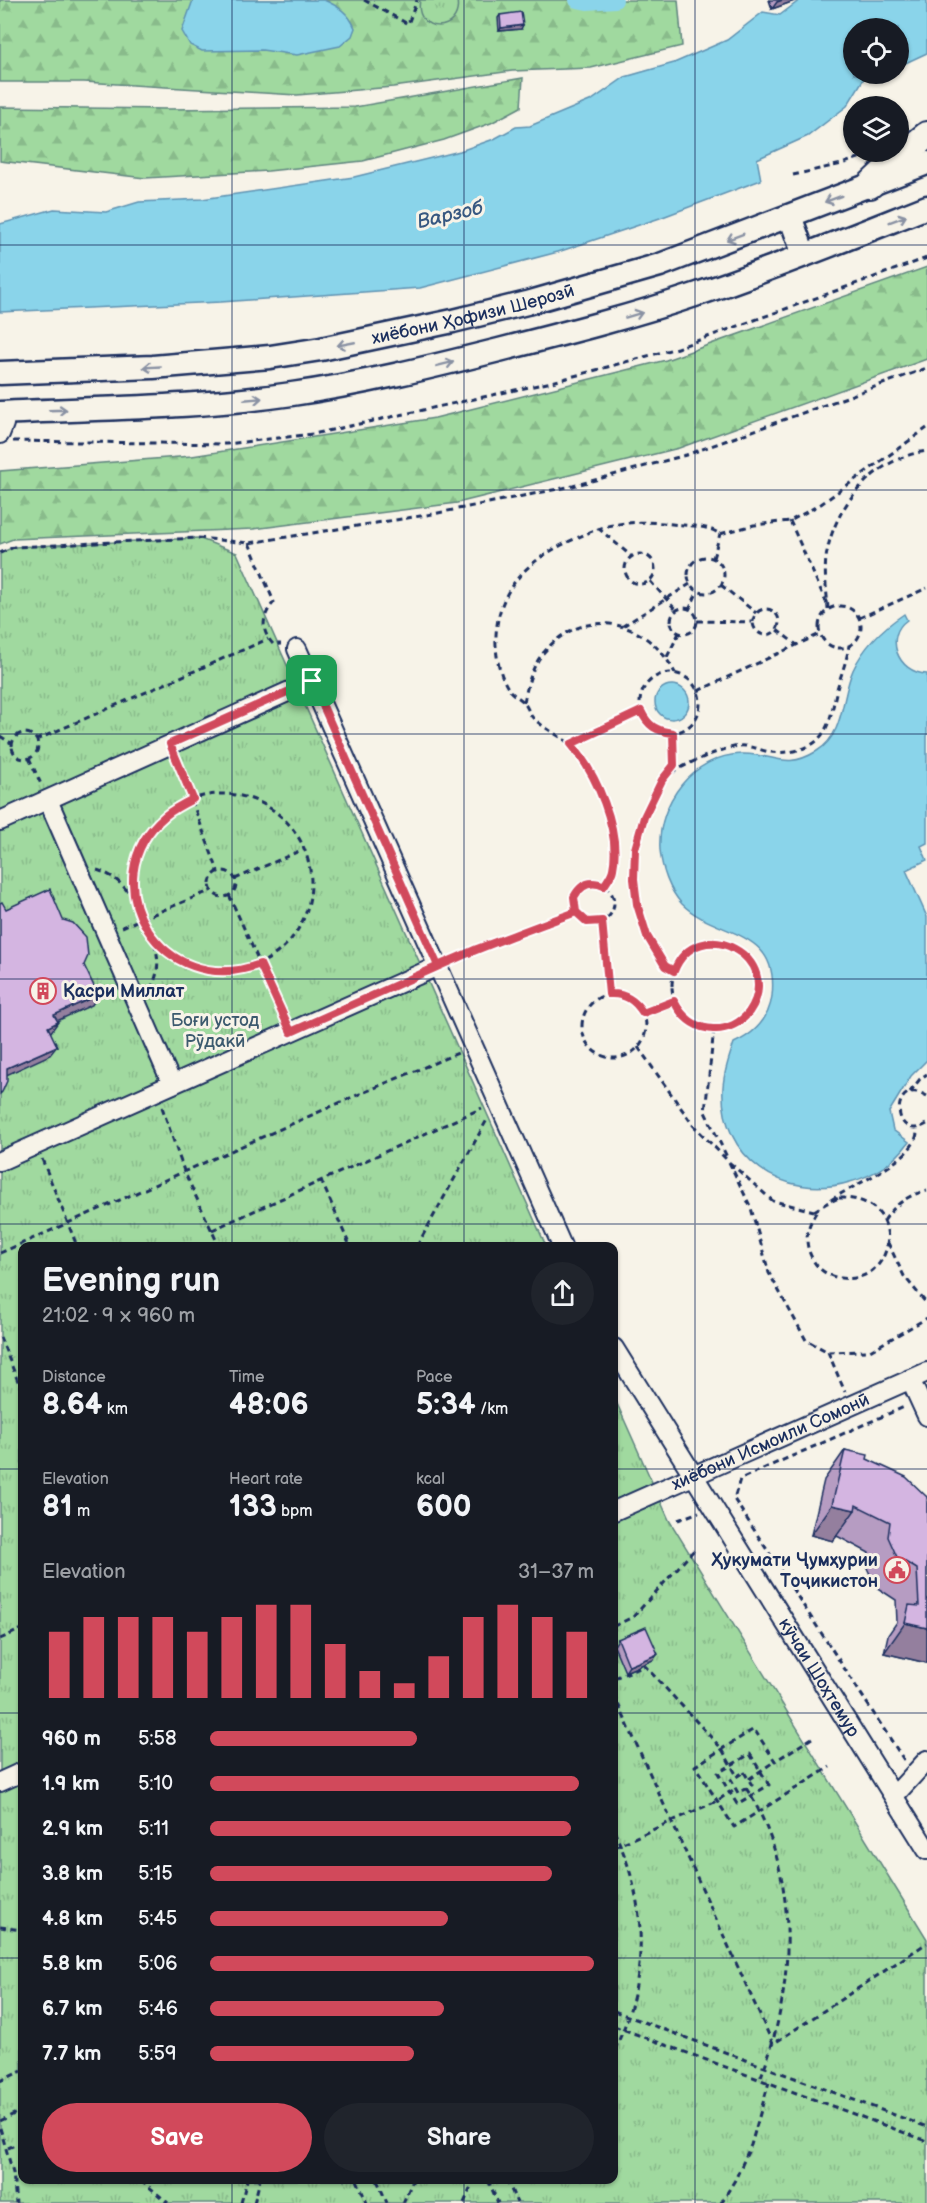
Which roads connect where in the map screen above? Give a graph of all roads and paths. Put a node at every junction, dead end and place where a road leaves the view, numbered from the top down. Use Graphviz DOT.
graph roads {
  1 [pos="364,0"];
  2 [pos="417,0"];
  3 [pos="927,135"];
  4 [pos="848,162"];
  5 [pos="927,163"];
  6 [pos="794,176"];
  7 [pos="870,185"];
  8 [pos="927,207"];
  9 [pos="790,216"];
  10 [pos="804,255"];
  11 [pos="927,258"];
  12 [pos="927,368"];
  13 [pos="0,373"];
  14 [pos="4,425"];
  15 [pos="927,428"];
  16 [pos="927,451"];
  17 [pos="790,521"];
  18 [pos="598,528"];
  19 [pos="720,534"];
  20 [pos="249,543"];
  21 [pos="0,553"];
  22 [pos="632,556"];
  23 [pos="713,558"];
  24 [pos="650,581"];
  25 [pos="690,584"];
  26 [pos="721,585"];
  27 [pos="927,588"];
  28 [pos="698,591"];
  29 [pos="666,599"];
  30 [pos="688,609"];
  31 [pos="828,609"];
  32 [pos="677,610"];
  33 [pos="756,613"];
  34 [pos="859,618"];
  35 [pos="696,621"];
  36 [pos="752,622"];
  37 [pos="622,626"];
  38 [pos="777,630"];
  39 [pos="679,633"];
  40 [pos="820,634"];
  41 [pos="268,639"];
  42 [pos="797,645"];
  43 [pos="849,645"];
  44 [pos="297,649"];
  45 [pos="667,657"];
  46 [pos="675,673"];
  47 [pos="312,681"];
  48 [pos="698,691"];
  49 [pos="524,702"];
  50 [pos="641,711"];
  51 [pos="673,733"];
  52 [pos="0,735"];
  53 [pos="36,740"];
  54 [pos="11,743"];
  55 [pos="170,744"];
  56 [pos="571,744"];
  57 [pos="29,758"];
  58 [pos="662,780"];
  59 [pos="193,799"];
  60 [pos="48,800"];
  61 [pos="0,821"];
  62 [pos="304,849"];
  63 [pos="74,863"];
  64 [pos="218,871"];
  65 [pos="235,879"];
  66 [pos="604,886"];
  67 [pos="212,890"];
  68 [pos="229,895"];
  69 [pos="137,906"];
  70 [pos="576,912"];
  71 [pos="142,920"];
  72 [pos="602,921"];
  73 [pos="105,934"];
  74 [pos="153,939"];
  75 [pos="260,964"];
  76 [pos="438,966"];
  77 [pos="674,971"];
  78 [pos="609,994"];
  79 [pos="674,1001"];
  80 [pos="135,1003"];
  81 [pos="643,1013"];
  82 [pos="714,1029"];
  83 [pos="291,1032"];
  84 [pos="474,1047"];
  85 [pos="638,1047"];
  86 [pos="927,1074"];
  87 [pos="164,1088"];
  88 [pos="908,1093"];
  89 [pos="926,1093"];
  90 [pos="497,1101"];
  91 [pos="927,1124"];
  92 [pos="917,1128"];
  93 [pos="36,1145"];
  94 [pos="0,1161"];
  95 [pos="729,1162"];
  96 [pos="184,1171"];
  97 [pos="321,1180"];
  98 [pos="927,1191"];
  99 [pos="827,1203"];
  100 [pos="814,1211"];
  101 [pos="884,1221"];
  102 [pos="67,1223"];
  103 [pos="212,1230"];
  104 [pos="25,1242"];
  105 [pos="75,1242"];
  106 [pos="217,1242"];
  107 [pos="348,1242"];
  108 [pos="419,1242"];
  109 [pos="560,1242"];
  110 [pos="888,1242"];
  111 [pos="18,1245"];
  112 [pos="0,1253"];
  113 [pos="927,1304"];
  114 [pos="927,1318"];
  115 [pos="0,1337"];
  116 [pos="828,1352"];
  117 [pos="618,1355"];
  118 [pos="919,1375"];
  119 [pos="18,1381"];
  120 [pos="850,1406"];
  121 [pos="923,1408"];
  122 [pos="692,1476"];
  123 [pos="618,1508"];
  124 [pos="695,1549"];
  125 [pos="618,1624"];
  126 [pos="18,1631"];
  127 [pos="0,1639"];
  128 [pos="618,1676"];
  129 [pos="618,1704"];
  130 [pos="812,1738"];
  131 [pos="722,1749"];
  132 [pos="927,1760"];
  133 [pos="775,1761"];
  134 [pos="731,1766"];
  135 [pos="830,1767"];
  136 [pos="760,1772"];
  137 [pos="18,1774"];
  138 [pos="914,1775"];
  139 [pos="737,1776"];
  140 [pos="749,1780"];
  141 [pos="0,1782"];
  142 [pos="736,1788"];
  143 [pos="746,1788"];
  144 [pos="730,1792"];
  145 [pos="751,1796"];
  146 [pos="894,1796"];
  147 [pos="717,1801"];
  148 [pos="759,1811"];
  149 [pos="671,1820"];
  150 [pos="618,1840"];
  151 [pos="620,1844"];
  152 [pos="927,1850"];
  153 [pos="0,1927"];
  154 [pos="18,1929"];
  155 [pos="927,1943"];
  156 [pos="618,2012"];
  157 [pos="628,2016"];
  158 [pos="618,2028"];
  159 [pos="624,2030"];
  160 [pos="618,2043"];
  161 [pos="773,2044"];
  162 [pos="765,2066"];
  163 [pos="18,2073"];
  164 [pos="760,2079"];
  165 [pos="0,2081"];
  166 [pos="769,2082"];
  167 [pos="18,2112"];
  168 [pos="0,2121"];
  169 [pos="927,2127"];
  170 [pos="0,2128"];
  171 [pos="927,2141"];
  172 [pos="18,2144"];
  173 [pos="7,2149"];
  174 [pos="146,2184"];
  175 [pos="246,2184"];
  176 [pos="259,2184"];
  177 [pos="359,2184"];
  178 [pos="379,2184"];
  179 [pos="411,2184"];
  180 [pos="472,2184"];
  181 [pos="490,2184"];
  182 [pos="509,2184"];
  183 [pos="16,2203"];
  184 [pos="168,2203"];
  185 [pos="241,2203"];
  186 [pos="254,2203"];
  187 [pos="367,2203"];
  188 [pos="387,2203"];
  189 [pos="404,2203"];
  190 [pos="464,2203"];
  191 [pos="498,2203"];
  192 [pos="517,2203"];
  193 [pos="721,2203"];
  1 -- 2 [label="path"];
  3 -- 7 [label="highway"];
  4 -- 6 [label="path"];
  5 -- 7 [label="main road, хиёбони Ҳофизи Шерозӣ"];
  7 -- 9 [label="main road, хиёбони Ҳофизи Шерозӣ, one-way"];
  10 -- 8 [label="main road, one-way"];
  9 -- 10 [label="main road"];
  9 -- 13 [label="main road, хиёбони Ҳофизи Шерозӣ, one-way"];
  14 -- 10 [label="main road, one-way"];
  11 -- 14 [label="path"];
  12 -- 20 [label="path"];
  15 -- 17 [label="path"];
  16 -- 31 [label="path"];
  17 -- 19 [label="path"];
  17 -- 31 [label="path"];
  18 -- 19 [label="path"];
  18 -- 22 [label="path"];
  18 -- 49 [label="path"];
  19 -- 23 [label="path"];
  20 -- 21 [label="path"];
  20 -- 41 [label="path"];
  22 -- 24 [label="path"];
  22 -- 24 [label="path"];
  23 -- 25 [label="path"];
  23 -- 26 [label="path"];
  24 -- 29 [label="path"];
  25 -- 28 [label="path"];
  25 -- 29 [label="path"];
  26 -- 28 [label="path"];
  26 -- 33 [label="path"];
  27 -- 34 [label="path"];
  28 -- 30 [label="path"];
  29 -- 32 [label="path"];
  29 -- 37 [label="path"];
  30 -- 32 [label="path"];
  30 -- 35 [label="path"];
  31 -- 34 [label="path"];
  31 -- 40 [label="path"];
  32 -- 39 [label="path"];
  33 -- 36 [label="path"];
  33 -- 38 [label="path"];
  34 -- 43 [label="path"];
  35 -- 36 [label="path"];
  35 -- 39 [label="path"];
  36 -- 38 [label="path"];
  37 -- 45 [label="path"];
  37 -- 49 [label="path"];
  38 -- 42 [label="path"];
  39 -- 45 [label="path"];
  40 -- 42 [label="path"];
  40 -- 43 [label="path"];
  41 -- 44 [label="path"];
  41 -- 53 [label="path"];
  42 -- 48 [label="path"];
  43 -- 58 [label="path"];
  44 -- 47 [label="street"];
  45 -- 46 [label="path"];
  46 -- 48 [label="path"];
  46 -- 50 [label="path"];
  47 -- 55 [label="street"];
  47 -- 76 [label="street"];
  48 -- 51 [label="path"];
  49 -- 56 [label="path"];
  50 -- 51 [label="path"];
  50 -- 56 [label="path"];
  51 -- 58 [label="path"];
  52 -- 54 [label="path"];
  53 -- 54 [label="path"];
  53 -- 57 [label="path"];
  54 -- 57 [label="path"];
  55 -- 59 [label="path"];
  55 -- 60 [label="street"];
  56 -- 66 [label="path"];
  57 -- 60 [label="path"];
  58 -- 77 [label="path"];
  59 -- 62 [label="path"];
  59 -- 64 [label="path"];
  59 -- 69 [label="path"];
  60 -- 61 [label="street"];
  60 -- 63 [label="street"];
  62 -- 65 [label="path"];
  62 -- 75 [label="path"];
  63 -- 69 [label="path"];
  63 -- 73 [label="street"];
  64 -- 65 [label="path"];
  64 -- 67 [label="path"];
  65 -- 68 [label="path"];
  66 -- 70 [label="path"];
  66 -- 72 [label="path"];
  67 -- 68 [label="path"];
  67 -- 71 [label="path"];
  68 -- 75 [label="path"];
  69 -- 71 [label="path"];
  70 -- 72 [label="path"];
  70 -- 76 [label="path"];
  71 -- 73 [label="path"];
  71 -- 74 [label="path"];
  72 -- 78 [label="path"];
  73 -- 80 [label="street"];
  74 -- 75 [label="path"];
  74 -- 80 [label="path"];
  75 -- 83 [label="path"];
  76 -- 83 [label="street"];
  76 -- 84 [label="street"];
  77 -- 79 [label="path"];
  77 -- 82 [label="path"];
  78 -- 81 [label="path"];
  78 -- 85 [label="path"];
  79 -- 81 [label="path"];
  79 -- 82 [label="path"];
  80 -- 87 [label="street"];
  81 -- 85 [label="path"];
  82 -- 95 [label="path"];
  83 -- 87 [label="street"];
  84 -- 90 [label="street"];
  84 -- 96 [label="path"];
  85 -- 95 [label="path"];
  86 -- 88 [label="path"];
  87 -- 93 [label="street"];
  87 -- 96 [label="path"];
  88 -- 89 [label="path"];
  88 -- 92 [label="path"];
  90 -- 97 [label="path"];
  90 -- 108 [label="path"];
  90 -- 109 [label="street"];
  91 -- 92 [label="path"];
  92 -- 99 [label="path"];
  93 -- 94 [label="street"];
  93 -- 102 [label="path"];
  95 -- 100 [label="path"];
  95 -- 116 [label="path"];
  96 -- 102 [label="path"];
  96 -- 103 [label="path"];
  97 -- 103 [label="path"];
  97 -- 107 [label="path"];
  98 -- 101 [label="path"];
  99 -- 100 [label="path"];
  99 -- 101 [label="path"];
  100 -- 110 [label="path"];
  101 -- 110 [label="path"];
  102 -- 104 [label="path"];
  102 -- 105 [label="path"];
  103 -- 106 [label="path"];
  110 -- 113 [label="path"];
  111 -- 112 [label="path"];
  114 -- 116 [label="path"];
  115 -- 119 [label="path"];
  116 -- 120 [label="path"];
  117 -- 122 [label="street, кӯчаи Шоҳтемур"];
  118 -- 120 [label="street, хиёбони Исмоили Сомонӣ"];
  118 -- 121 [label="street"];
  120 -- 122 [label="street, хиёбони Исмоили Сомонӣ"];
  121 -- 138 [label="path"];
  122 -- 123 [label="street, хиёбони Исмоили Сомонӣ"];
  122 -- 146 [label="street, кӯчаи Шоҳтемур"];
  124 -- 125 [label="path"];
  126 -- 127 [label="path"];
  128 -- 131 [label="path"];
  129 -- 149 [label="path"];
  130 -- 133 [label="path"];
  131 -- 133 [label="path"];
  131 -- 134 [label="path"];
  131 -- 147 [label="path"];
  132 -- 138 [label="street"];
  133 -- 136 [label="path"];
  134 -- 136 [label="path"];
  134 -- 139 [label="path"];
  134 -- 144 [label="path"];
  135 -- 148 [label="path"];
  136 -- 140 [label="path"];
  136 -- 145 [label="path"];
  137 -- 141 [label="street"];
  138 -- 146 [label="street"];
  139 -- 140 [label="path"];
  139 -- 142 [label="path"];
  140 -- 143 [label="path"];
  142 -- 143 [label="path"];
  142 -- 144 [label="path"];
  143 -- 145 [label="path"];
  144 -- 145 [label="path"];
  144 -- 147 [label="path"];
  145 -- 148 [label="path"];
  146 -- 152 [label="street, кӯчаи Шоҳтемур"];
  147 -- 148 [label="path"];
  147 -- 149 [label="path"];
  148 -- 161 [label="path"];
  149 -- 151 [label="path"];
  149 -- 161 [label="path"];
  150 -- 151 [label="path"];
  151 -- 157 [label="path"];
  153 -- 154 [label="path"];
  155 -- 161 [label="path"];
  156 -- 157 [label="path"];
  157 -- 159 [label="path"];
  157 -- 162 [label="path"];
  158 -- 159 [label="path"];
  159 -- 160 [label="path"];
  159 -- 164 [label="path"];
  161 -- 162 [label="path"];
  162 -- 164 [label="path"];
  162 -- 169 [label="path"];
  163 -- 165 [label="path"];
  164 -- 166 [label="path"];
  166 -- 171 [label="path"];
  166 -- 193 [label="path"];
  167 -- 168 [label="path"];
  170 -- 173 [label="path"];
  172 -- 173 [label="path"];
  173 -- 183 [label="path"];
  174 -- 184 [label="path"];
  175 -- 185 [label="path"];
  176 -- 186 [label="path"];
  177 -- 187 [label="path"];
  178 -- 188 [label="path"];
  179 -- 189 [label="path"];
  180 -- 190 [label="path"];
  181 -- 191 [label="path"];
  182 -- 192 [label="path"];
}
